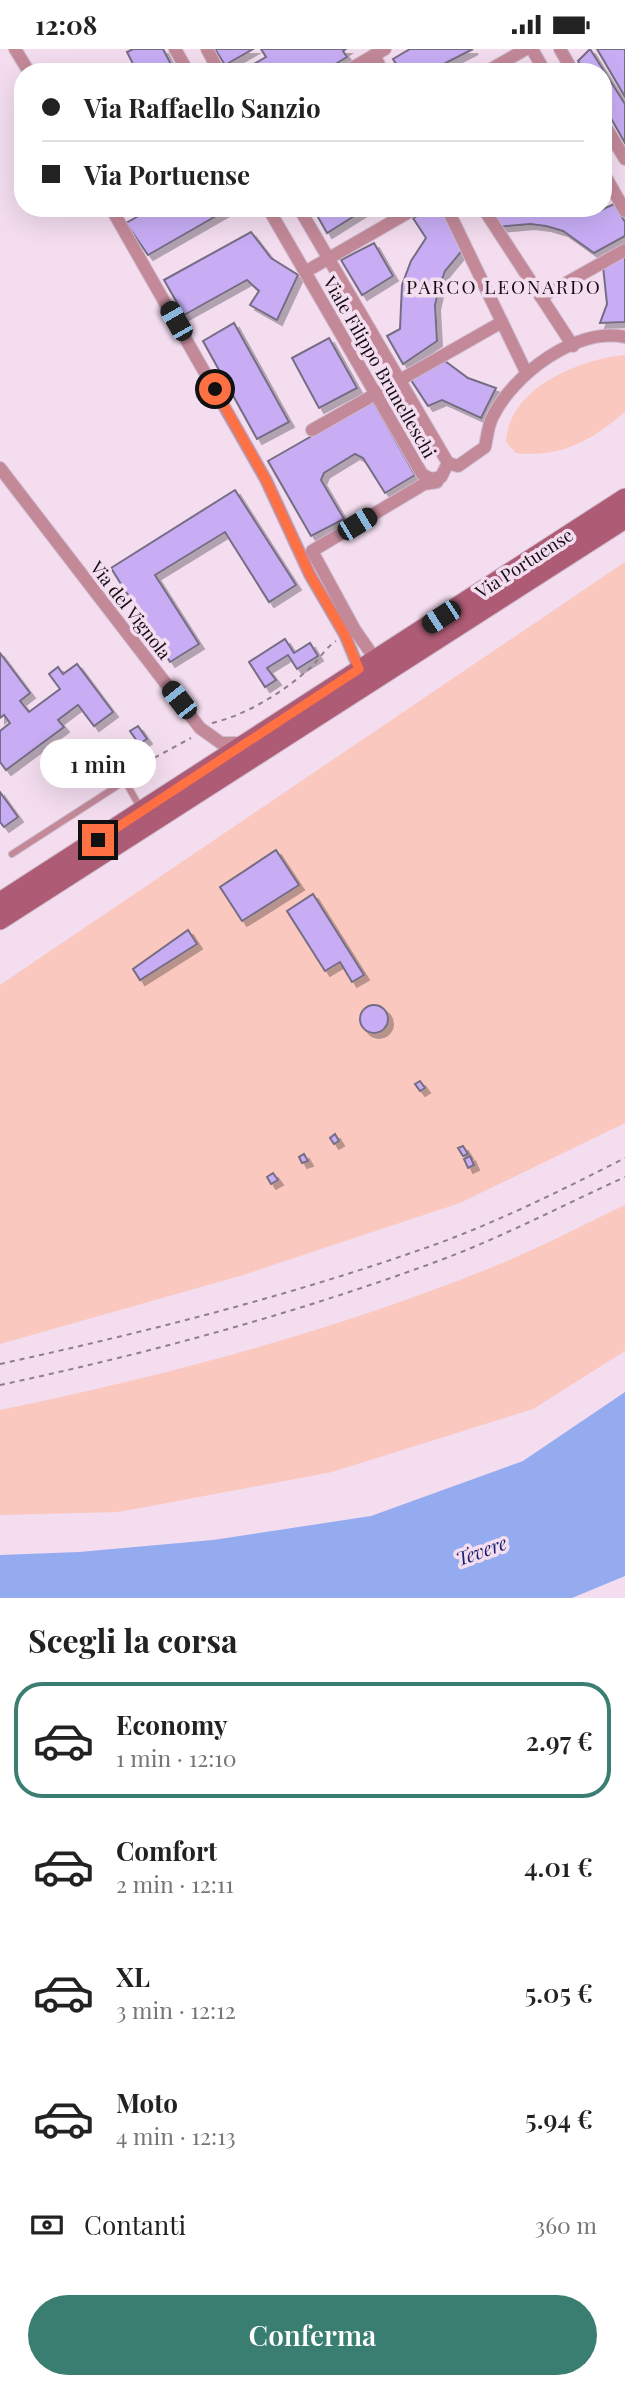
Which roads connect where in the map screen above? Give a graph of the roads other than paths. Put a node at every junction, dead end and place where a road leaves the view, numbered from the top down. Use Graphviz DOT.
graph roads {
  1 [pos="526,49"];
  2 [pos="379,52"];
  3 [pos="360,63"];
  4 [pos="502,63"];
  5 [pos="612,137"];
  6 [pos="625,159"];
  7 [pos="612,188"];
  8 [pos="625,211"];
  9 [pos="116,217"];
  10 [pos="273,217"];
  11 [pos="304,217"];
  12 [pos="400,217"];
  13 [pos="451,217"];
  14 [pos="489,217"];
  15 [pos="625,250"];
  16 [pos="328,257"];
  17 [pos="305,272"];
  18 [pos="541,297"];
  19 [pos="502,322"];
  20 [pos="625,337"];
  21 [pos="573,346"];
  22 [pos="526,372"];
  23 [pos="401,380"];
  24 [pos="377,394"];
  25 [pos="312,430"];
  26 [pos="448,463"];
  27 [pos="0,468"];
  28 [pos="444,484"];
  29 [pos="625,498"];
  30 [pos="625,519"];
  31 [pos="367,664"];
  32 [pos="251,739"];
  33 [pos="143,811"];
  34 [pos="12,854"];
  35 [pos="0,902"];
  36 [pos="0,920"];
  1 -- 4 [label="street"];
  2 -- 3 [label="street"];
  5 -- 6 [label="street"];
  7 -- 8 [label="street"];
  9 -- 31 [label="street"];
  10 -- 17 [label="street, Viale Filippo Brunelleschi"];
  11 -- 16 [label="street, Viale Filippo Brunelleschi"];
  12 -- 16 [label="street"];
  13 -- 19 [label="street"];
  14 -- 18 [label="street"];
  15 -- 18 [label="street"];
  16 -- 17 [label="street"];
  16 -- 23 [label="street, Viale Filippo Brunelleschi"];
  17 -- 24 [label="street, Viale Filippo Brunelleschi"];
  18 -- 21 [label="street"];
  19 -- 22 [label="street"];
  19 -- 23 [label="street"];
  20 -- 21 [label="street"];
  21 -- 22 [label="street"];
  22 -- 26 [label="street"];
  23 -- 24 [label="street"];
  23 -- 26 [label="street, Viale Filippo Brunelleschi"];
  24 -- 25 [label="street"];
  24 -- 26 [label="street, Viale Filippo Brunelleschi"];
  27 -- 32 [label="street, Via del Vignola"];
  28 -- 31 [label="street"];
  29 -- 31 [label="street, Via Portuense"];
  30 -- 36 [label="street, Via Portuense"];
  31 -- 32 [label="street, Via Portuense"];
  32 -- 33 [label="street, Via Portuense"];
  33 -- 34 [label="lane"];
  33 -- 35 [label="street, Via Portuense"];
}
